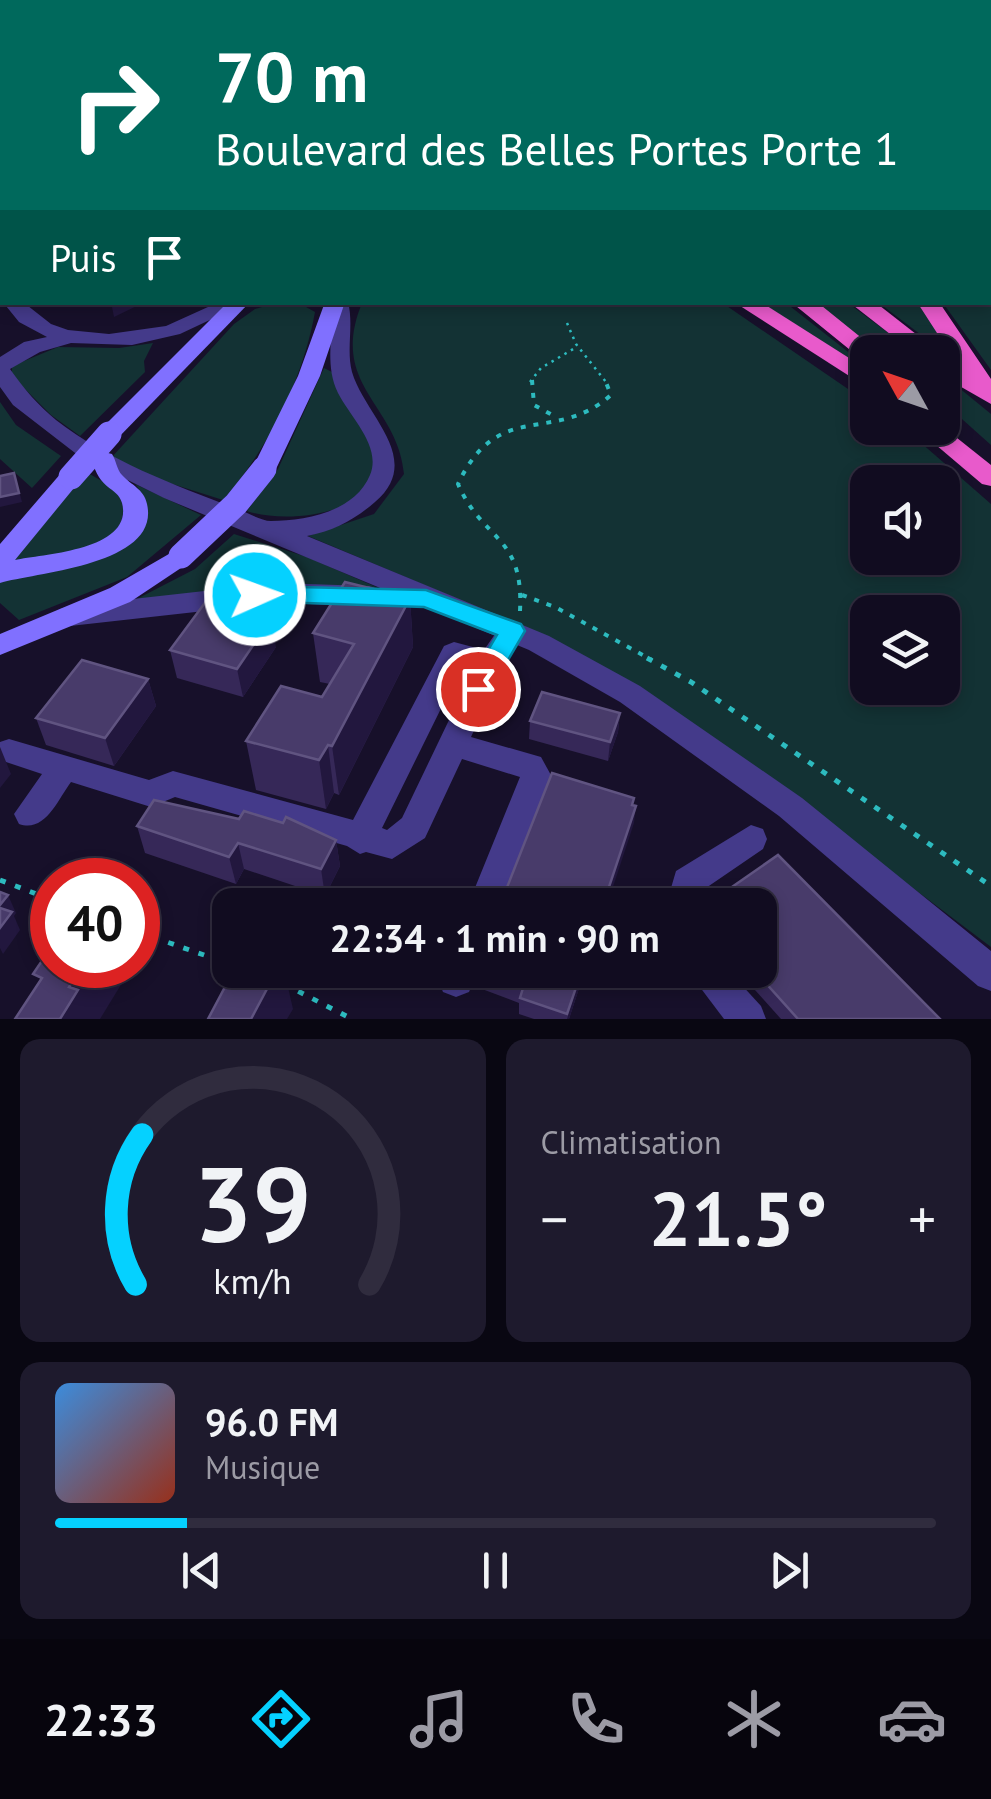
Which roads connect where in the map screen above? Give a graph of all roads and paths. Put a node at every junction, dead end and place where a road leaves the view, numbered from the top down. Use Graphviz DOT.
graph roads {
  1 [pos="15,305"];
  2 [pos="231,305"];
  3 [pos="236,305"];
  4 [pos="330,305"];
  5 [pos="750,305"];
  6 [pos="806,305"];
  7 [pos="864,305"];
  8 [pos="930,305"];
  9 [pos="566,323"];
  10 [pos="904,335"];
  11 [pos="68,338"];
  12 [pos="850,339"];
  13 [pos="575,348"];
  14 [pos="0,369"];
  15 [pos="850,369"];
  16 [pos="960,376"];
  17 [pos="991,398"];
  18 [pos="557,418"];
  19 [pos="960,430"];
  20 [pos="951,445"];
  21 [pos="107,447"];
  22 [pos="991,457"];
  23 [pos="991,478"];
  24 [pos="254,524"];
  25 [pos="0,561"];
  26 [pos="0,574"];
  27 [pos="522,594"];
  28 [pos="426,598"];
  29 [pos="70,616"];
  30 [pos="514,628"];
  31 [pos="0,644"];
  32 [pos="490,662"];
  33 [pos="453,744"];
  34 [pos="8,751"];
  35 [pos="64,768"];
  36 [pos="30,814"];
  37 [pos="751,839"];
  38 [pos="360,840"];
  39 [pos="0,880"];
  40 [pos="991,886"];
  41 [pos="492,888"];
  42 [pos="687,888"];
  43 [pos="30,892"];
  44 [pos="160,940"];
  45 [pos="212,958"];
  46 [pos="991,974"];
  47 [pos="292,988"];
  48 [pos="721,988"];
  49 [pos="352,1019"];
  50 [pos="748,1019"];
  1 -- 11 [label="street"];
  2 -- 11 [label="street"];
  3 -- 21 [label="main road"];
  4 -- 24 [label="street"];
  4 -- 29 [label="main road, bridge"];
  5 -- 15 [label="highway"];
  6 -- 12 [label="highway"];
  7 -- 10 [label="highway"];
  8 -- 17 [label="highway"];
  9 -- 13 [label="path"];
  11 -- 14 [label="street"];
  13 -- 18 [label="path"];
  13 -- 18 [label="path"];
  14 -- 21 [label="street"];
  16 -- 17 [label="highway"];
  18 -- 27 [label="path"];
  19 -- 22 [label="highway"];
  20 -- 23 [label="highway"];
  21 -- 24 [label="street"];
  21 -- 25 [label="main road, bridge"];
  21 -- 26 [label="main road"];
  24 -- 28 [label="street"];
  27 -- 30 [label="path"];
  27 -- 40 [label="path"];
  28 -- 29 [label="street"];
  28 -- 30 [label="street"];
  29 -- 31 [label="main road"];
  30 -- 32 [label="street"];
  30 -- 46 [label="street"];
  32 -- 33 [label="street"];
  32 -- 38 [label="street"];
  33 -- 38 [label="street"];
  33 -- 41 [label="street"];
  34 -- 35 [label="street"];
  35 -- 36 [label="street"];
  35 -- 38 [label="street"];
  37 -- 42 [label="street"];
  39 -- 43 [label="path"];
  44 -- 45 [label="path"];
  47 -- 49 [label="path"];
  48 -- 50 [label="street"];
}
